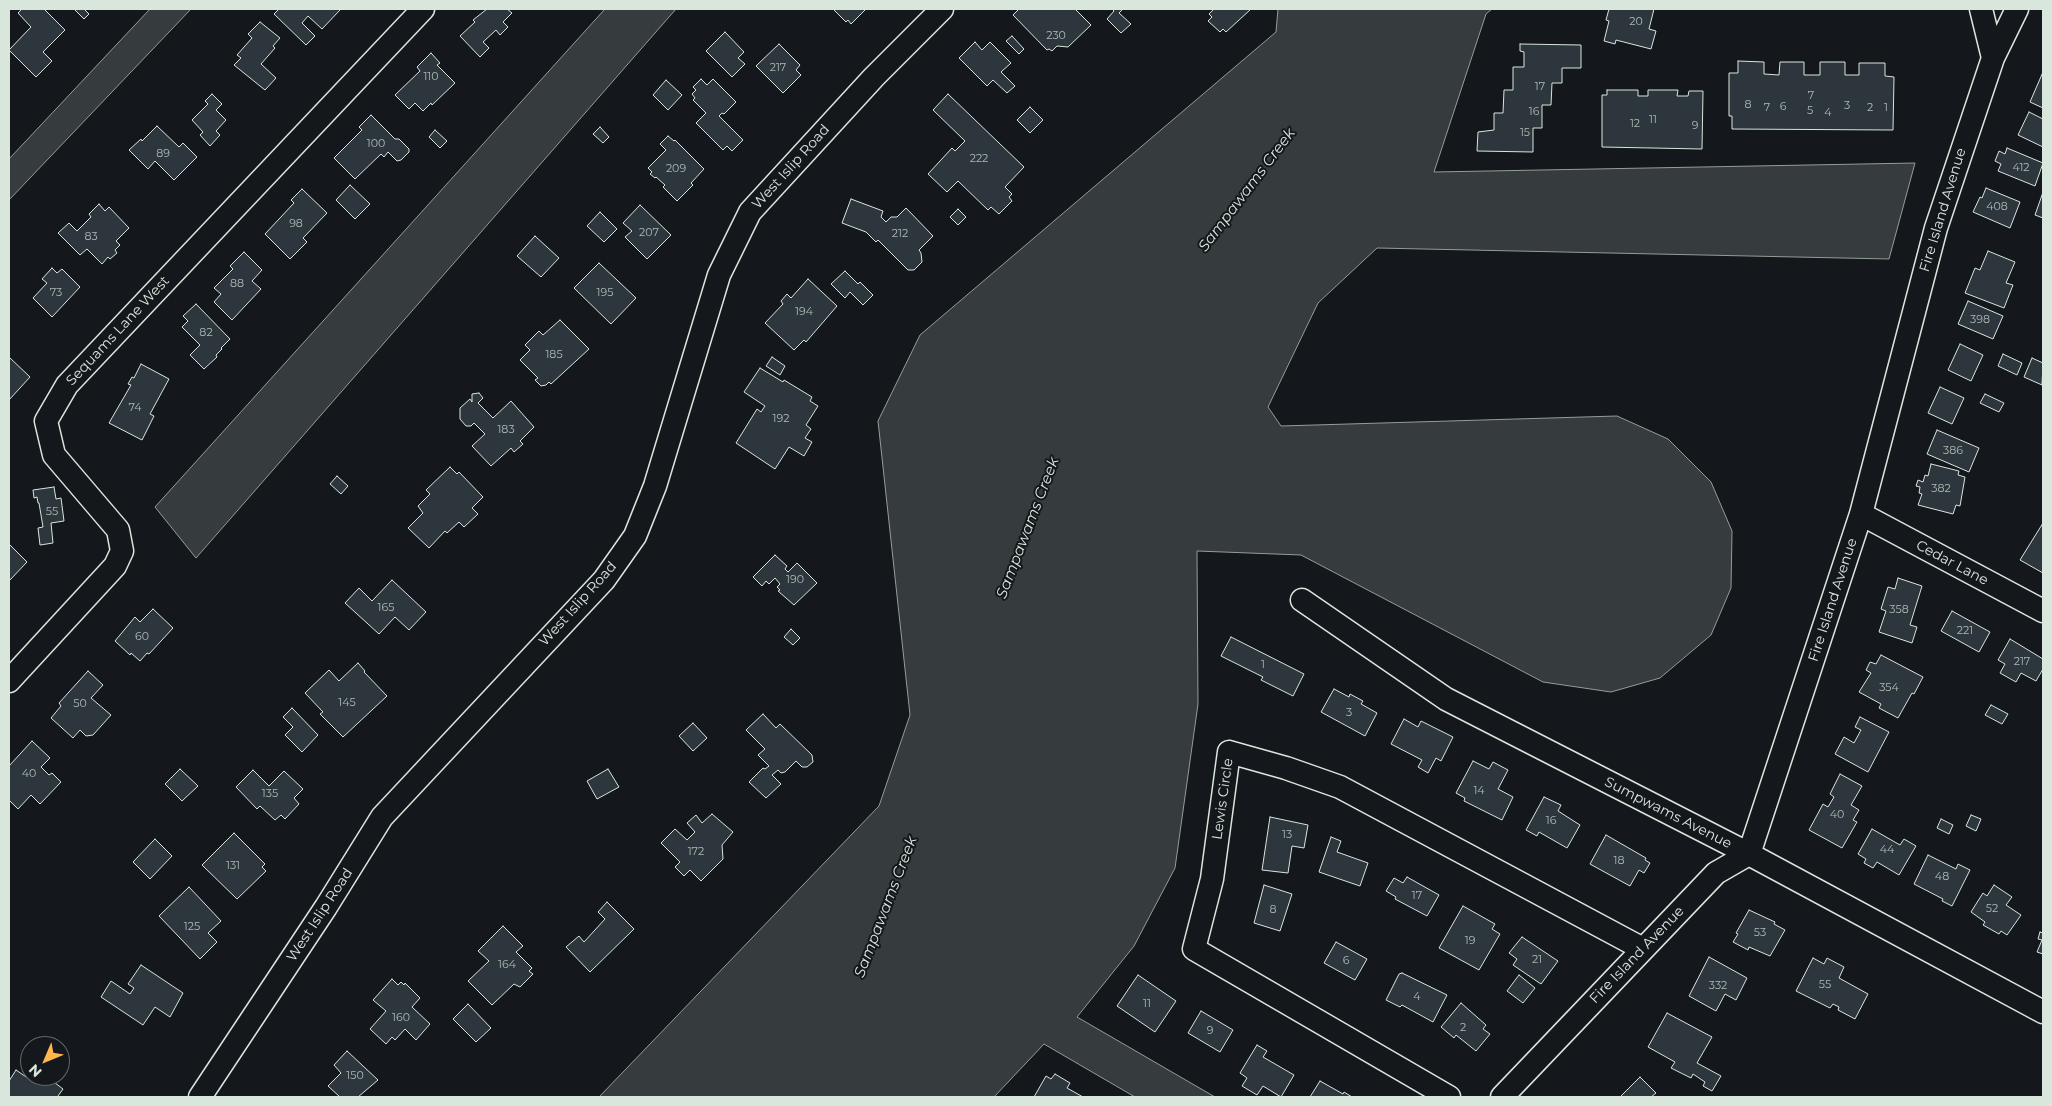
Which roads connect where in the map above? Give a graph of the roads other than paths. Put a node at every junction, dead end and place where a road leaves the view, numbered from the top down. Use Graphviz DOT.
graph roads {
  1 [pos="423,9"];
  2 [pos="942,9"];
  3 [pos="1982,9"];
  4 [pos="2017,9"];
  5 [pos="1992,58"];
  6 [pos="1861,514"];
  7 [pos="1302,600"];
  8 [pos="2043,611"];
  9 [pos="9,681"];
  10 [pos="1749,854"];
  11 [pos="1643,949"];
  12 [pos="2043,1012"];
  13 [pos="200,1097"];
  14 [pos="1449,1097"];
  15 [pos="1502,1097"];
  1 -- 9 [label="street, Sequams Lane West"];
  2 -- 13 [label="street, West Islip Road"];
  3 -- 5 [label="street, Fire Island Avenue"];
  4 -- 5 [label="street"];
  5 -- 6 [label="street, Fire Island Avenue"];
  6 -- 8 [label="street, Cedar Lane"];
  6 -- 10 [label="street, Fire Island Avenue"];
  7 -- 10 [label="street, Sumpwams Avenue"];
  10 -- 11 [label="street, Fire Island Avenue"];
  10 -- 12 [label="street, Sumpwams Avenue"];
  11 -- 14 [label="street, Lewis Circle"];
  11 -- 15 [label="street, Fire Island Avenue"];
}
